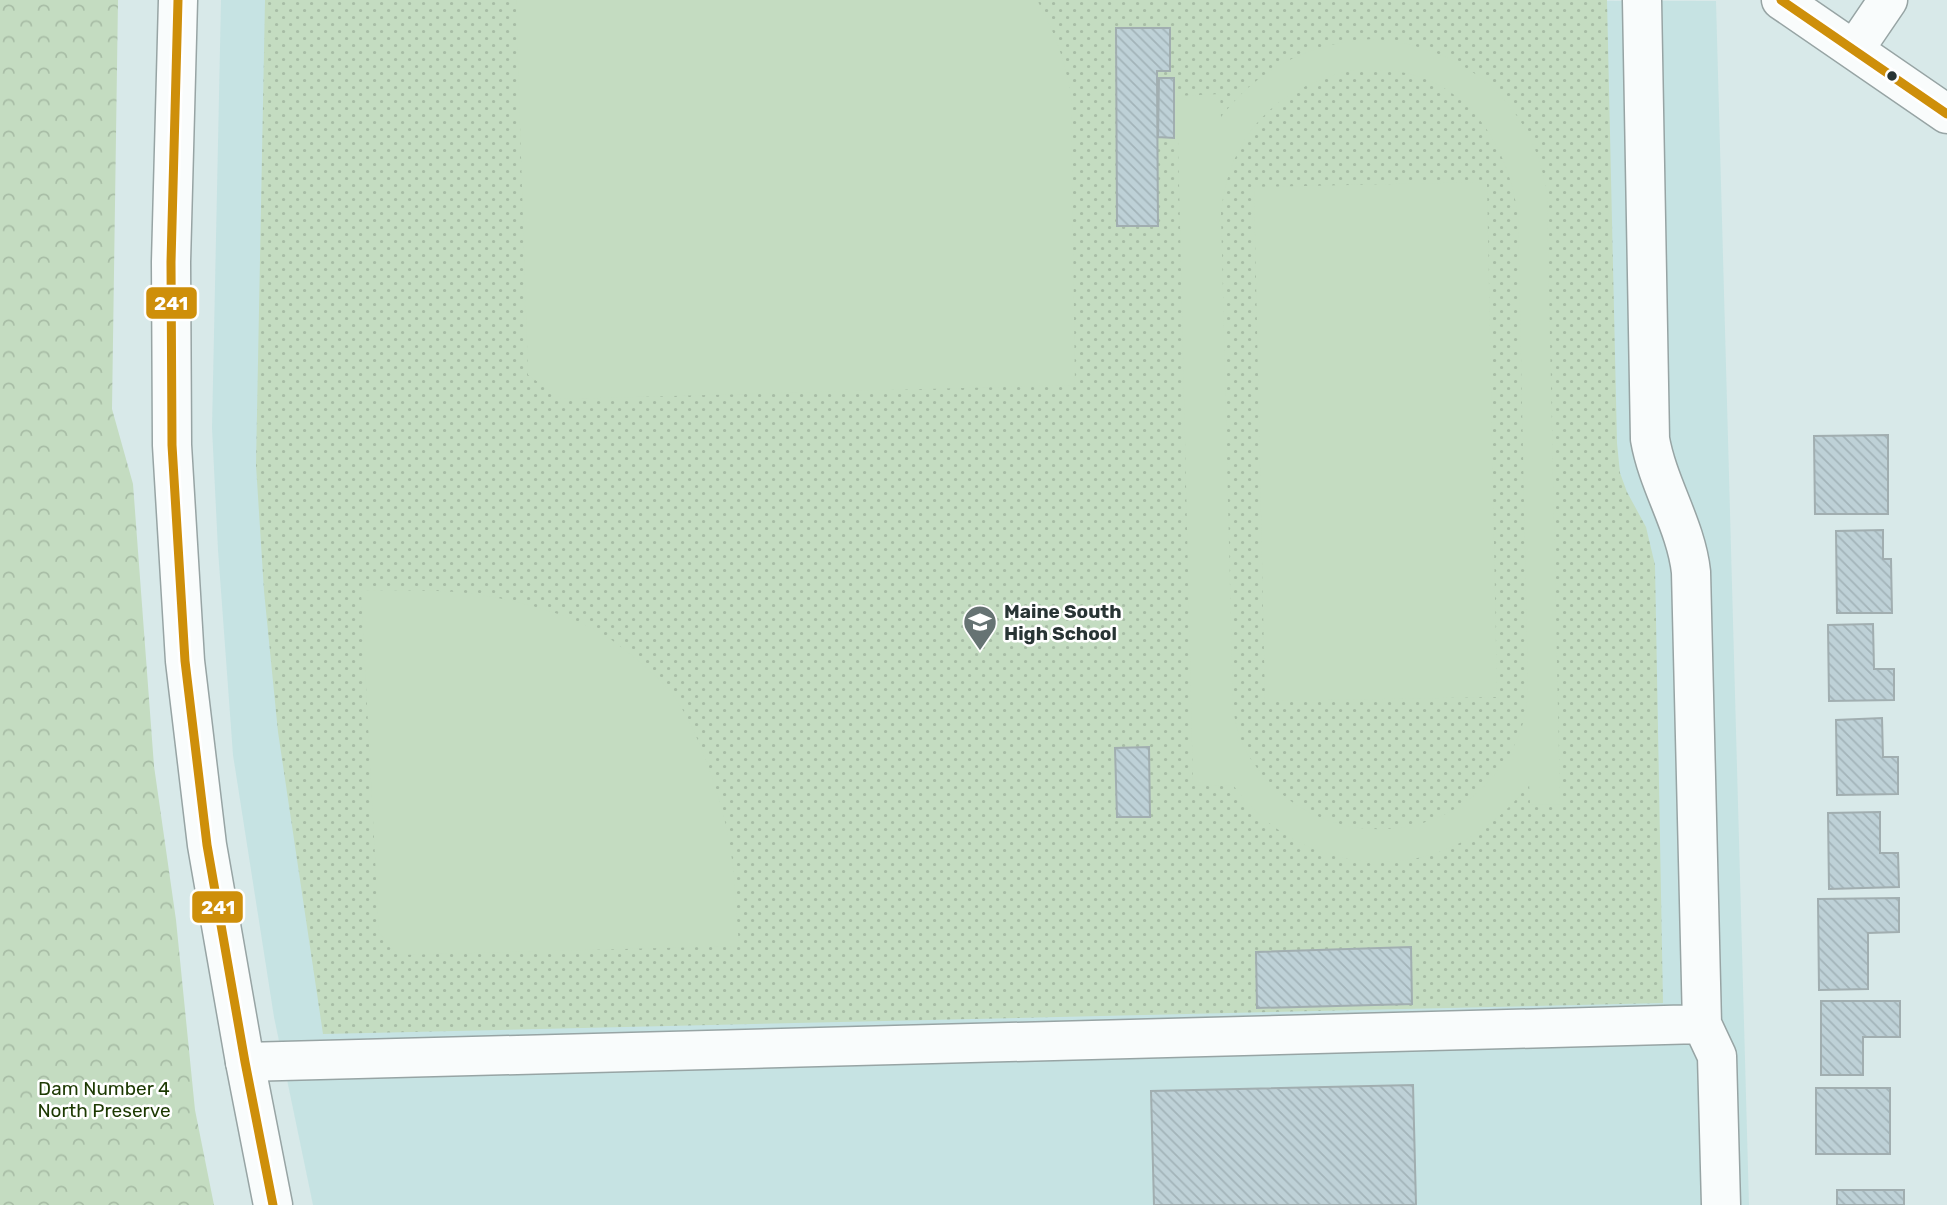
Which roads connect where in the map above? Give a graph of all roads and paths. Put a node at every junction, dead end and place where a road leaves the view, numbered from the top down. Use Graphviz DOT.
graph roads {
  1 [pos="177,0"];
  2 [pos="1642,0"];
  3 [pos="1781,0"];
  4 [pos="1888,0"];
  5 [pos="1854,50"];
  6 [pos="1947,114"];
  7 [pos="1702,1024"];
  8 [pos="245,1062"];
  9 [pos="273,1205"];
  10 [pos="1721,1205"];
  1 -- 8 [label="main road"];
  2 -- 7 [label="main road"];
  3 -- 5 [label="main road"];
  4 -- 5 [label="main road"];
  5 -- 6 [label="main road"];
  7 -- 8 [label="main road"];
  7 -- 10 [label="main road"];
  8 -- 9 [label="main road"];
}
